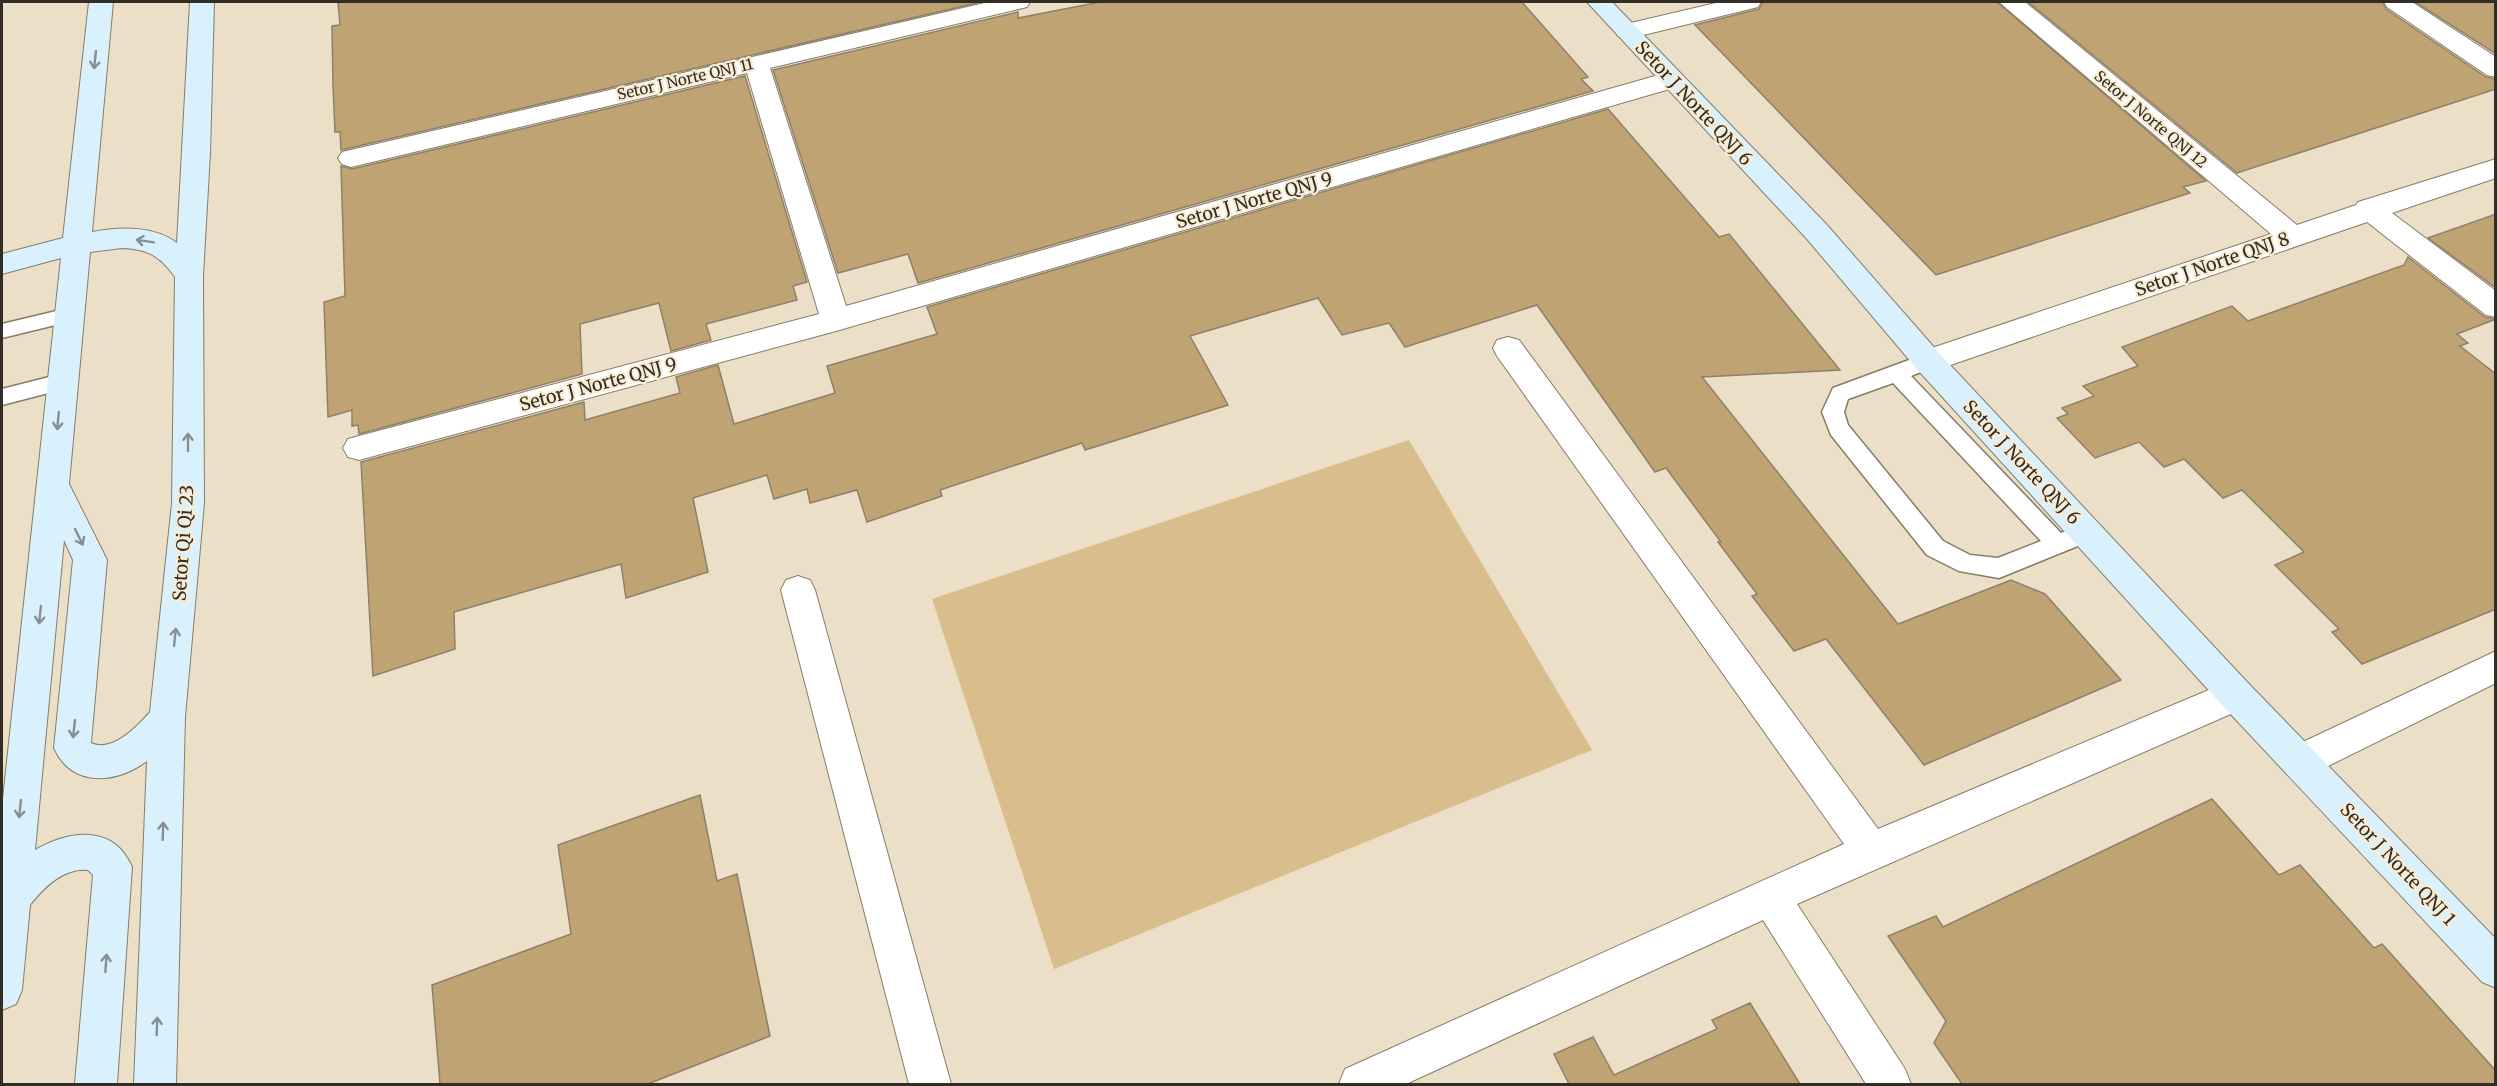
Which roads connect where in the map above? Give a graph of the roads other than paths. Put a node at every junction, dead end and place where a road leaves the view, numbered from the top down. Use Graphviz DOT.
graph roads {
  1 [pos="101,2"];
  2 [pos="202,2"];
  3 [pos="1018,2"];
  4 [pos="1599,2"];
  5 [pos="1749,2"];
  6 [pos="2011,2"];
  7 [pos="2396,2"];
  8 [pos="1627,31"];
  9 [pos="756,62"];
  10 [pos="2496,69"];
  11 [pos="1671,80"];
  12 [pos="351,158"];
  13 [pos="2496,168"];
  14 [pos="2368,209"];
  15 [pos="2292,236"];
  16 [pos="77,247"];
  17 [pos="2,264"];
  18 [pos="189,276"];
  19 [pos="2496,307"];
  20 [pos="69,315"];
  21 [pos="836,320"];
  22 [pos="2,331"];
  23 [pos="1508,348"];
  24 [pos="1928,361"];
  25 [pos="1896,373"];
  26 [pos="62,382"];
  27 [pos="2,397"];
  28 [pos="359,448"];
  29 [pos="53,485"];
  30 [pos="2087,532"];
  31 [pos="2058,544"];
  32 [pos="798,590"];
  33 [pos="2496,666"];
  34 [pos="2236,695"];
  35 [pos="167,717"];
  36 [pos="2301,761"];
  37 [pos="1871,850"];
  38 [pos="11,898"];
  39 [pos="1772,898"];
  40 [pos="2496,968"];
  41 [pos="2,990"];
  42 [pos="96,1084"];
  43 [pos="154,1084"];
  44 [pos="930,1084"];
  45 [pos="1360,1084"];
  46 [pos="1890,1084"];
  1 -- 16 [label="street, one-way"];
  2 -- 18 [label="street, Setor Qi Qi 23"];
  3 -- 9 [label="street, Setor J Norte QNJ 11"];
  4 -- 8 [label="street, Setor J Norte QNJ 6"];
  5 -- 8 [label="street"];
  6 -- 15 [label="street, Setor J Norte QNJ 12"];
  7 -- 10 [label="street"];
  8 -- 11 [label="street, Setor J Norte QNJ 6"];
  9 -- 12 [label="street, Setor J Norte QNJ 11"];
  9 -- 21 [label="street"];
  11 -- 21 [label="street, Setor J Norte QNJ 9"];
  11 -- 24 [label="street, Setor J Norte QNJ 6"];
  13 -- 14 [label="street, Setor J Norte QNJ 8"];
  14 -- 15 [label="street, Setor J Norte QNJ 8"];
  14 -- 19 [label="street"];
  15 -- 24 [label="street, Setor J Norte QNJ 8"];
  16 -- 17 [label="street"];
  18 -- 16 [label="street, one-way"];
  16 -- 20 [label="street"];
  35 -- 18 [label="street, Setor Qi Qi 23, one-way"];
  20 -- 22 [label="lane"];
  20 -- 26 [label="street"];
  21 -- 28 [label="street, Setor J Norte QNJ 9"];
  23 -- 37 [label="street"];
  24 -- 25 [label="lane"];
  24 -- 30 [label="street, Setor J Norte QNJ 6"];
  25 -- 31 [label="lane"];
  25 -- 31 [label="lane"];
  26 -- 27 [label="lane"];
  26 -- 29 [label="street, one-way"];
  29 -- 35 [label="street, one-way"];
  29 -- 38 [label="street, one-way"];
  30 -- 31 [label="lane"];
  30 -- 34 [label="street, Setor J Norte QNJ 6"];
  32 -- 44 [label="street"];
  33 -- 36 [label="street"];
  34 -- 36 [label="street, Setor J Norte QNJ 6"];
  34 -- 37 [label="street"];
  43 -- 35 [label="street, Setor Qi Qi 23, one-way"];
  36 -- 40 [label="street, Setor J Norte QNJ 1"];
  37 -- 39 [label="street"];
  38 -- 41 [label="street"];
  42 -- 38 [label="street, one-way"];
  39 -- 45 [label="street"];
  39 -- 46 [label="street"];
}
